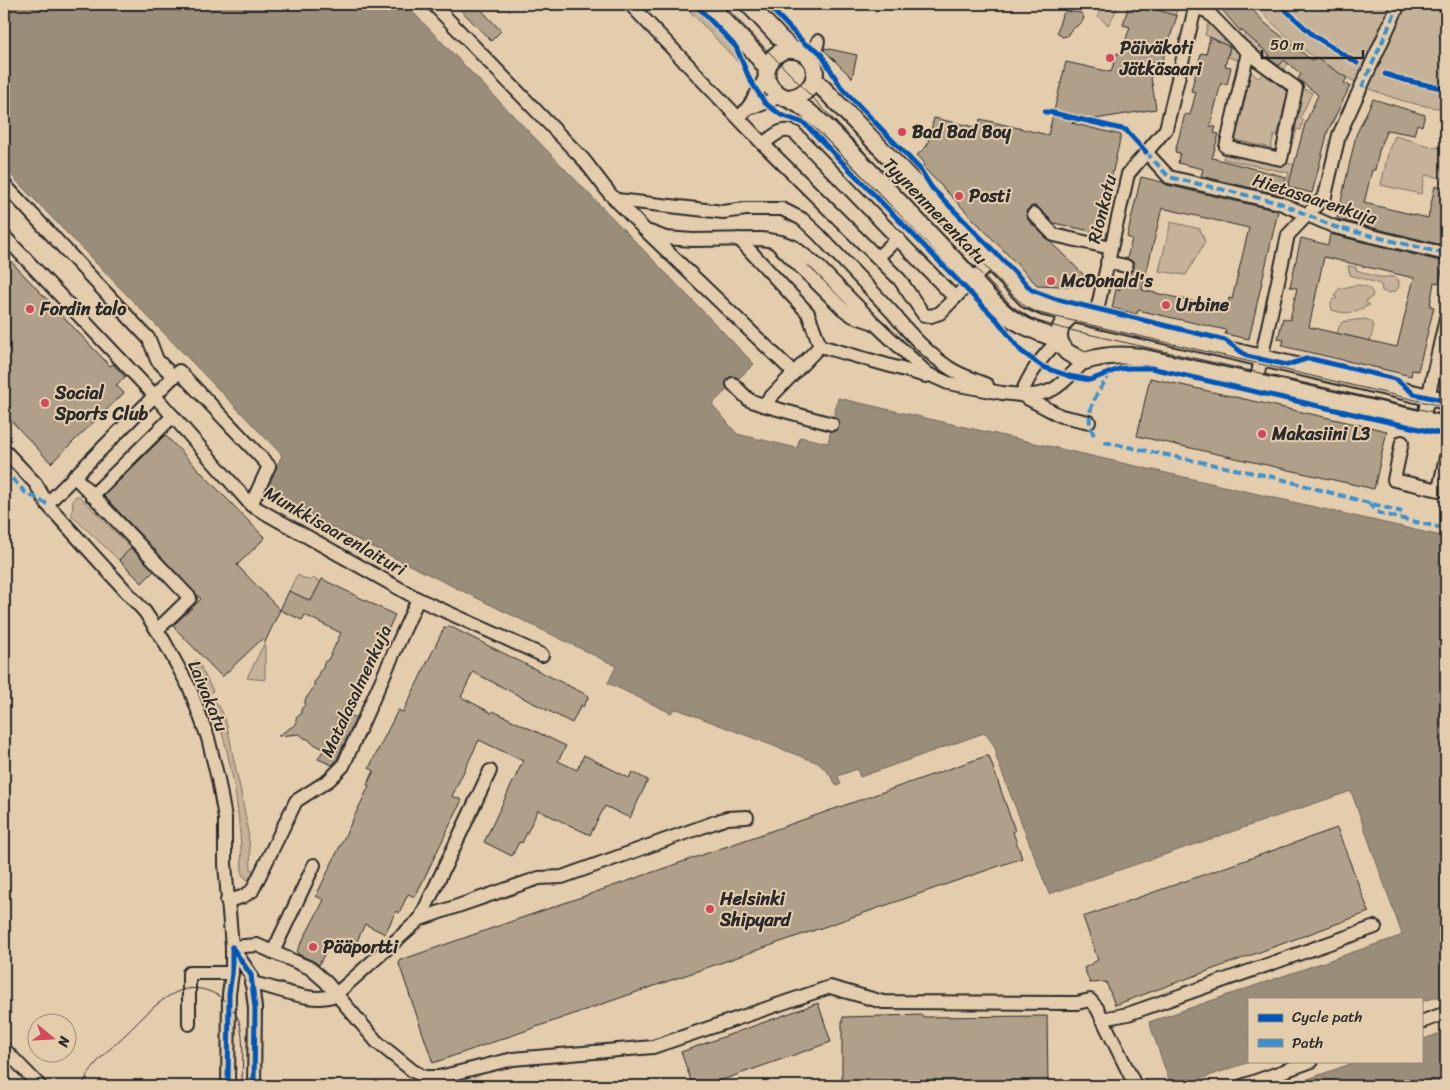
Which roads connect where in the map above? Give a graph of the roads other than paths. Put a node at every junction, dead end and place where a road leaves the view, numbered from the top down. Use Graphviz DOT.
graph roads {
  1 [pos="433,4"];
  2 [pos="630,4"];
  3 [pos="708,4"];
  4 [pos="748,4"];
  5 [pos="1399,4"];
  6 [pos="1196,6"];
  7 [pos="818,41"];
  8 [pos="793,50"];
  9 [pos="1248,52"];
  10 [pos="810,59"];
  11 [pos="767,71"];
  12 [pos="814,79"];
  13 [pos="785,97"];
  14 [pos="750,107"];
  15 [pos="739,118"];
  16 [pos="763,144"];
  17 [pos="1146,152"];
  18 [pos="4,184"];
  19 [pos="617,200"];
  20 [pos="1034,214"];
  21 [pos="1306,215"];
  22 [pos="645,230"];
  23 [pos="4,236"];
  24 [pos="898,238"];
  25 [pos="739,239"];
  26 [pos="1111,248"];
  27 [pos="1446,254"];
  28 [pos="878,257"];
  29 [pos="990,262"];
  30 [pos="1108,262"];
  31 [pos="1126,266"];
  32 [pos="973,280"];
  33 [pos="956,298"];
  34 [pos="1073,314"];
  35 [pos="1446,318"];
  36 [pos="1095,319"];
  37 [pos="1059,340"];
  38 [pos="820,346"];
  39 [pos="1261,359"];
  40 [pos="1085,361"];
  41 [pos="794,373"];
  42 [pos="174,377"];
  43 [pos="1256,382"];
  44 [pos="948,383"];
  45 [pos="733,384"];
  46 [pos="1002,393"];
  47 [pos="1021,395"];
  48 [pos="155,396"];
  49 [pos="1428,397"];
  50 [pos="1446,401"];
  51 [pos="763,405"];
  52 [pos="173,416"];
  53 [pos="1423,420"];
  54 [pos="1089,422"];
  55 [pos="832,424"];
  56 [pos="1446,426"];
  57 [pos="1402,442"];
  58 [pos="4,450"];
  59 [pos="1446,457"];
  60 [pos="74,476"];
  61 [pos="92,496"];
  62 [pos="47,504"];
  63 [pos="251,504"];
  64 [pos="418,599"];
  65 [pos="156,630"];
  66 [pos="542,655"];
  67 [pos="490,771"];
  68 [pos="747,817"];
  69 [pos="314,865"];
  70 [pos="227,901"];
  71 [pos="420,919"];
  72 [pos="1375,927"];
  73 [pos="232,947"];
  74 [pos="273,952"];
  75 [pos="232,973"];
  76 [pos="251,982"];
  77 [pos="335,994"];
  78 [pos="1446,1014"];
  79 [pos="1102,1019"];
  80 [pos="1422,1022"];
  81 [pos="189,1024"];
  82 [pos="4,1048"];
  83 [pos="1309,1062"];
  84 [pos="40,1086"];
  85 [pos="228,1086"];
  86 [pos="254,1086"];
  87 [pos="1134,1086"];
  88 [pos="1242,1086"];
  1 -- 19 [label="street"];
  2 -- 15 [label="street"];
  3 -- 11 [label="main road, Tyynenmerenkatu"];
  4 -- 8 [label="main road"];
  5 -- 21 [label="street"];
  6 -- 9 [label="street"];
  6 -- 17 [label="street, Rionkatu"];
  7 -- 10 [label="street"];
  8 -- 10 [label="main road"];
  8 -- 11 [label="main road"];
  9 -- 9 [label="street"];
  10 -- 12 [label="main road"];
  11 -- 13 [label="main road, Tyynenmerenkatu"];
  11 -- 14 [label="street"];
  12 -- 13 [label="main road"];
  12 -- 29 [label="main road, Tyynenmerenkatu"];
  13 -- 14 [label="street"];
  13 -- 32 [label="main road, Tyynenmerenkatu"];
  14 -- 15 [label="street"];
  15 -- 16 [label="street"];
  16 -- 24 [label="street"];
  16 -- 28 [label="street"];
  17 -- 21 [label="street, Hietasaarenkuja"];
  17 -- 26 [label="street, Rionkatu"];
  18 -- 42 [label="street"];
  19 -- 22 [label="street"];
  19 -- 46 [label="street"];
  20 -- 26 [label="street"];
  21 -- 27 [label="street, Hietasaarenkuja"];
  21 -- 39 [label="street"];
  22 -- 25 [label="street"];
  22 -- 41 [label="street"];
  23 -- 48 [label="street, Munkkisaarenlaituri"];
  24 -- 28 [label="street"];
  24 -- 33 [label="street"];
  25 -- 38 [label="street"];
  25 -- 44 [label="street"];
  26 -- 30 [label="street, Rionkatu"];
  28 -- 33 [label="street"];
  29 -- 32 [label="street"];
  29 -- 34 [label="main road, Tyynenmerenkatu"];
  30 -- 31 [label="street"];
  30 -- 36 [label="street, Rionkatu"];
  32 -- 33 [label="street"];
  32 -- 37 [label="main road, Tyynenmerenkatu"];
  34 -- 36 [label="main road, Tyynenmerenkatu"];
  34 -- 37 [label="main road"];
  35 -- 49 [label="street"];
  36 -- 39 [label="main road, Tyynenmerenkatu"];
  37 -- 40 [label="main road, Tyynenmerenkatu"];
  37 -- 47 [label="street"];
  38 -- 41 [label="street"];
  38 -- 44 [label="street"];
  39 -- 43 [label="street"];
  39 -- 49 [label="main road, Tyynenmerenkatu"];
  40 -- 43 [label="main road"];
  40 -- 47 [label="street"];
  41 -- 51 [label="street"];
  42 -- 48 [label="street"];
  42 -- 63 [label="street"];
  43 -- 53 [label="main road"];
  44 -- 46 [label="street"];
  45 -- 51 [label="street"];
  46 -- 47 [label="street"];
  47 -- 54 [label="street"];
  48 -- 52 [label="street, Munkkisaarenlaituri"];
  48 -- 60 [label="street"];
  49 -- 50 [label="main road, Tyynenmerenkatu"];
  49 -- 53 [label="street"];
  51 -- 55 [label="street"];
  52 -- 61 [label="street"];
  52 -- 63 [label="street, Munkkisaarenlaituri"];
  53 -- 56 [label="main road"];
  57 -- 59 [label="street"];
  58 -- 62 [label="street, Laivakatu"];
  60 -- 61 [label="street"];
  60 -- 62 [label="street"];
  61 -- 65 [label="street"];
  62 -- 65 [label="street, Laivakatu"];
  63 -- 64 [label="street, Munkkisaarenlaituri"];
  64 -- 66 [label="street, Munkkisaarenlaituri"];
  64 -- 70 [label="street, Matalasalmenkuja"];
  65 -- 70 [label="street, Laivakatu"];
  67 -- 71 [label="street"];
  68 -- 71 [label="street"];
  69 -- 74 [label="street"];
  70 -- 73 [label="street, Laivakatu"];
  71 -- 77 [label="street"];
  72 -- 79 [label="street"];
  73 -- 74 [label="street"];
  73 -- 75 [label="street, Laivakatu"];
  73 -- 76 [label="street, Laivakatu"];
  74 -- 77 [label="street"];
  75 -- 81 [label="street"];
  75 -- 85 [label="street, Laivakatu"];
  76 -- 77 [label="street"];
  76 -- 86 [label="street, Laivakatu"];
  77 -- 79 [label="street"];
  78 -- 80 [label="street"];
  79 -- 87 [label="street"];
  82 -- 84 [label="street"];
  83 -- 88 [label="street"];
}
